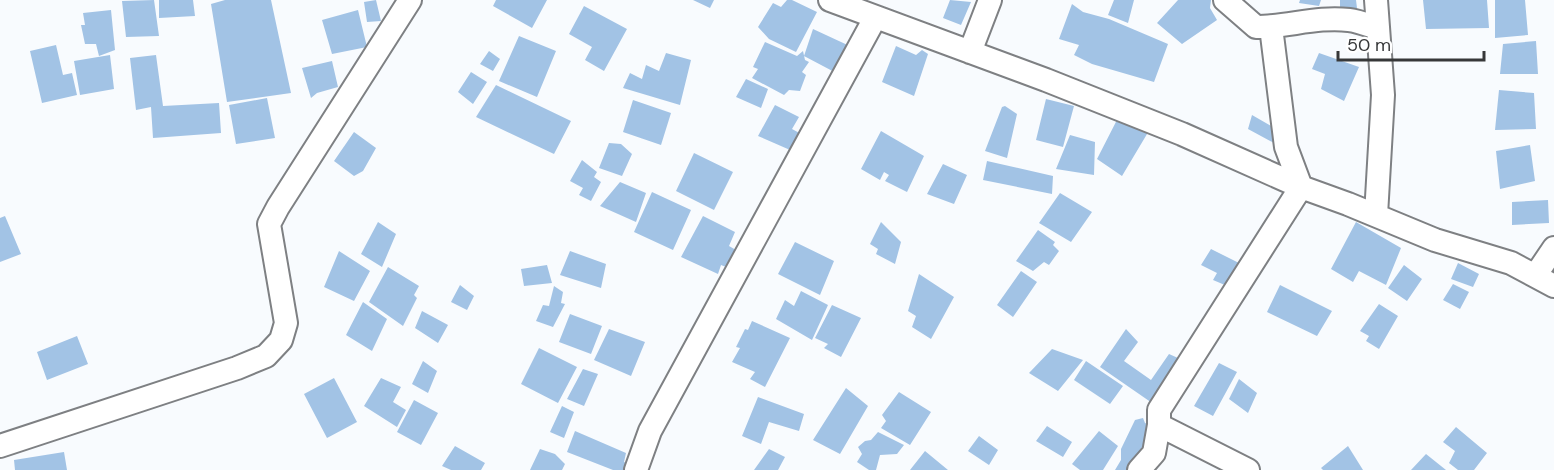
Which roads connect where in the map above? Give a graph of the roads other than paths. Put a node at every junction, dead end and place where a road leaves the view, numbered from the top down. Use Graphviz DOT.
graph roads {
  1 [pos="410,0"];
  2 [pos="830,0"];
  3 [pos="990,0"];
  4 [pos="1225,0"];
  5 [pos="1376,0"];
  6 [pos="875,18"];
  7 [pos="1271,27"];
  8 [pos="1377,28"];
  9 [pos="970,52"];
  10 [pos="1301,187"];
  11 [pos="1376,215"];
  12 [pos="1554,248"];
  13 [pos="1545,281"];
  14 [pos="1159,425"];
  15 [pos="0,446"];
  16 [pos="636,470"];
  17 [pos="1140,470"];
  18 [pos="1248,470"];
  1 -- 15 [label="street"];
  2 -- 6 [label="street"];
  3 -- 9 [label="street"];
  4 -- 7 [label="street"];
  5 -- 8 [label="street"];
  6 -- 9 [label="street"];
  6 -- 16 [label="street"];
  7 -- 8 [label="street"];
  7 -- 10 [label="street"];
  8 -- 11 [label="street"];
  9 -- 10 [label="street"];
  10 -- 11 [label="street"];
  10 -- 14 [label="street"];
  11 -- 13 [label="street"];
  12 -- 13 [label="street"];
  14 -- 17 [label="street"];
  14 -- 18 [label="street"];
}
